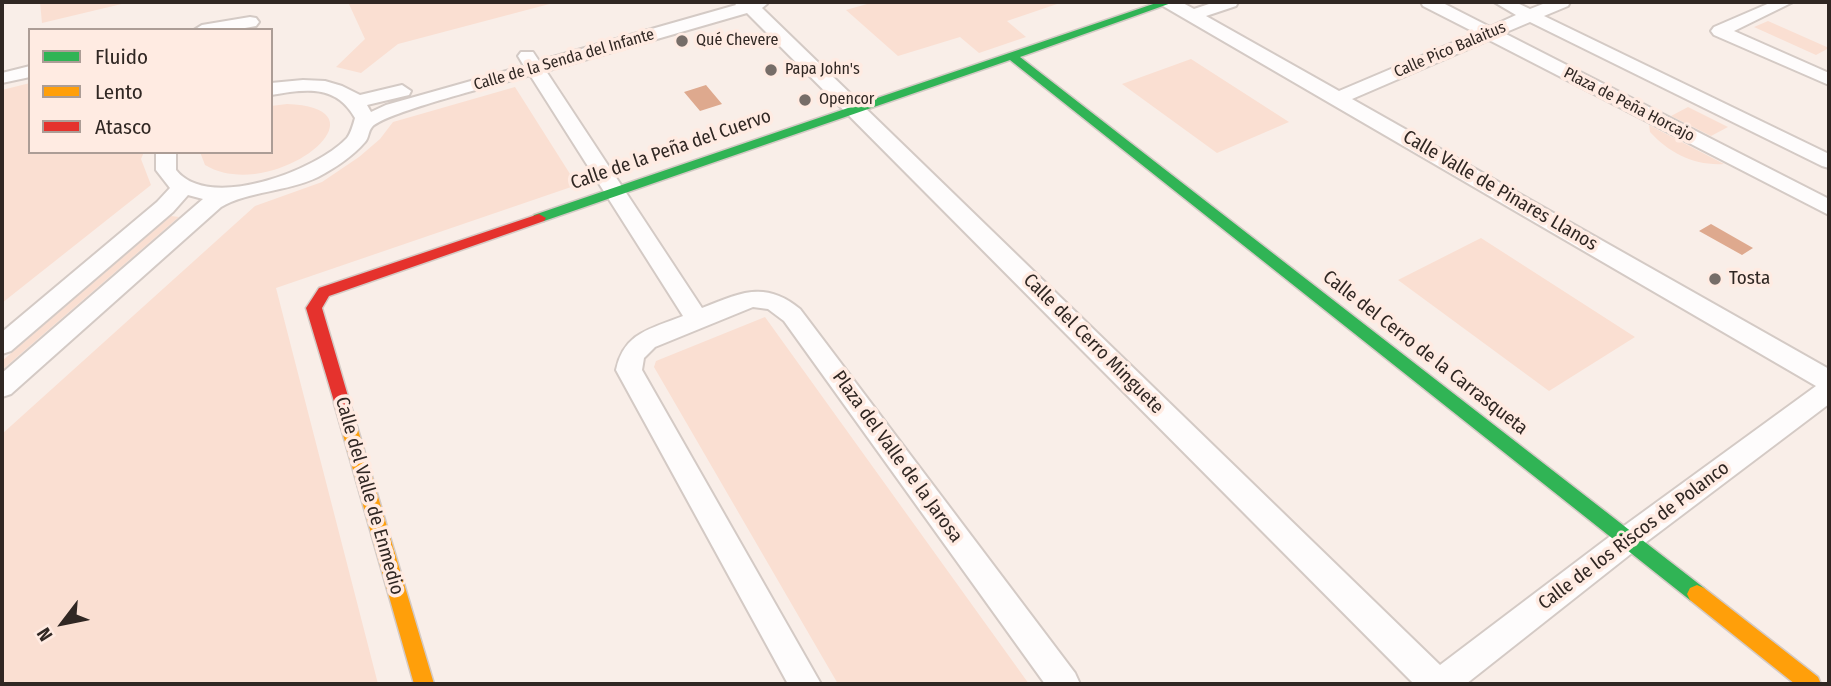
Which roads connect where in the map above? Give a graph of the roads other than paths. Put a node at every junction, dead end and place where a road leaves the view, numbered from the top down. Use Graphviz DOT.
graph roads {
  1 [pos="244,2"];
  2 [pos="720,2"];
  3 [pos="1169,2"];
  4 [pos="1230,2"];
  5 [pos="1429,2"];
  6 [pos="1502,2"];
  7 [pos="1562,2"];
  8 [pos="1785,2"];
  9 [pos="751,3"];
  10 [pos="1194,15"];
  11 [pos="1529,15"];
  12 [pos="222,22"];
  13 [pos="251,26"];
  14 [pos="1490,33"];
  15 [pos="1012,56"];
  16 [pos="530,62"];
  17 [pos="28,72"];
  18 [pos="2,78"];
  19 [pos="1829,80"];
  20 [pos="273,87"];
  21 [pos="1339,98"];
  22 [pos="357,101"];
  23 [pos="854,109"];
  24 [pos="365,123"];
  25 [pos="166,154"];
  26 [pos="1829,162"];
  27 [pos="183,187"];
  28 [pos="613,191"];
  29 [pos="227,194"];
  30 [pos="1829,208"];
  31 [pos="314,308"];
  32 [pos="697,319"];
  33 [pos="2,345"];
  34 [pos="1829,381"];
  35 [pos="2,387"];
  36 [pos="1829,390"];
  37 [pos="1627,540"];
  38 [pos="424,684"];
  39 [pos="805,684"];
  40 [pos="1065,684"];
  41 [pos="1438,684"];
  42 [pos="1811,684"];
  1 -- 13 [label="street"];
  2 -- 16 [label="street, Calle de la Senda del Infante"];
  3 -- 10 [label="street, Calle Valle de Pinares Llanos"];
  3 -- 15 [label="street, Calle de la Peña del Cuervo"];
  4 -- 10 [label="street"];
  5 -- 14 [label="street, Plaza de Peña Horcajo"];
  6 -- 11 [label="street, Plaza de Peña Horcajo"];
  7 -- 11 [label="street, Calle Pico Balaitus"];
  8 -- 19 [label="street"];
  9 -- 16 [label="street, Calle de la Senda del Infante"];
  9 -- 23 [label="street, Calle del Cerro Minguete"];
  10 -- 21 [label="street, Calle Valle de Pinares Llanos"];
  11 -- 14 [label="street, Calle Pico Balaitus"];
  11 -- 26 [label="street, Plaza de Peña Horcajo"];
  12 -- 13 [label="street"];
  14 -- 21 [label="street, Calle Pico Balaitus"];
  14 -- 30 [label="street, Plaza de Peña Horcajo"];
  15 -- 23 [label="street, Calle de la Peña del Cuervo"];
  15 -- 37 [label="street, Calle del Cerro de la Carrasqueta"];
  16 -- 22 [label="street, Calle de la Senda del Infante"];
  16 -- 24 [label="street, Calle de la Senda del Infante"];
  16 -- 28 [label="street"];
  17 -- 18 [label="street"];
  20 -- 22 [label="street"];
  21 -- 34 [label="street, Calle Valle de Pinares Llanos"];
  22 -- 24 [label="street"];
  23 -- 28 [label="street, Calle de la Peña del Cuervo"];
  23 -- 41 [label="street, Calle del Cerro Minguete"];
  24 -- 29 [label="street"];
  25 -- 27 [label="street"];
  27 -- 29 [label="street"];
  27 -- 33 [label="street"];
  28 -- 31 [label="street, Calle de la Peña del Cuervo"];
  28 -- 32 [label="street"];
  29 -- 35 [label="street"];
  31 -- 38 [label="street, Calle del Valle de Enmedio"];
  32 -- 39 [label="street, Plaza del Valle de la Jarosa"];
  32 -- 40 [label="street, Plaza del Valle de la Jarosa"];
  36 -- 37 [label="street, Calle de los Riscos de Polanco"];
  37 -- 41 [label="street, Calle de los Riscos de Polanco"];
  37 -- 42 [label="street, Calle del Cerro de la Carrasqueta"];
}
